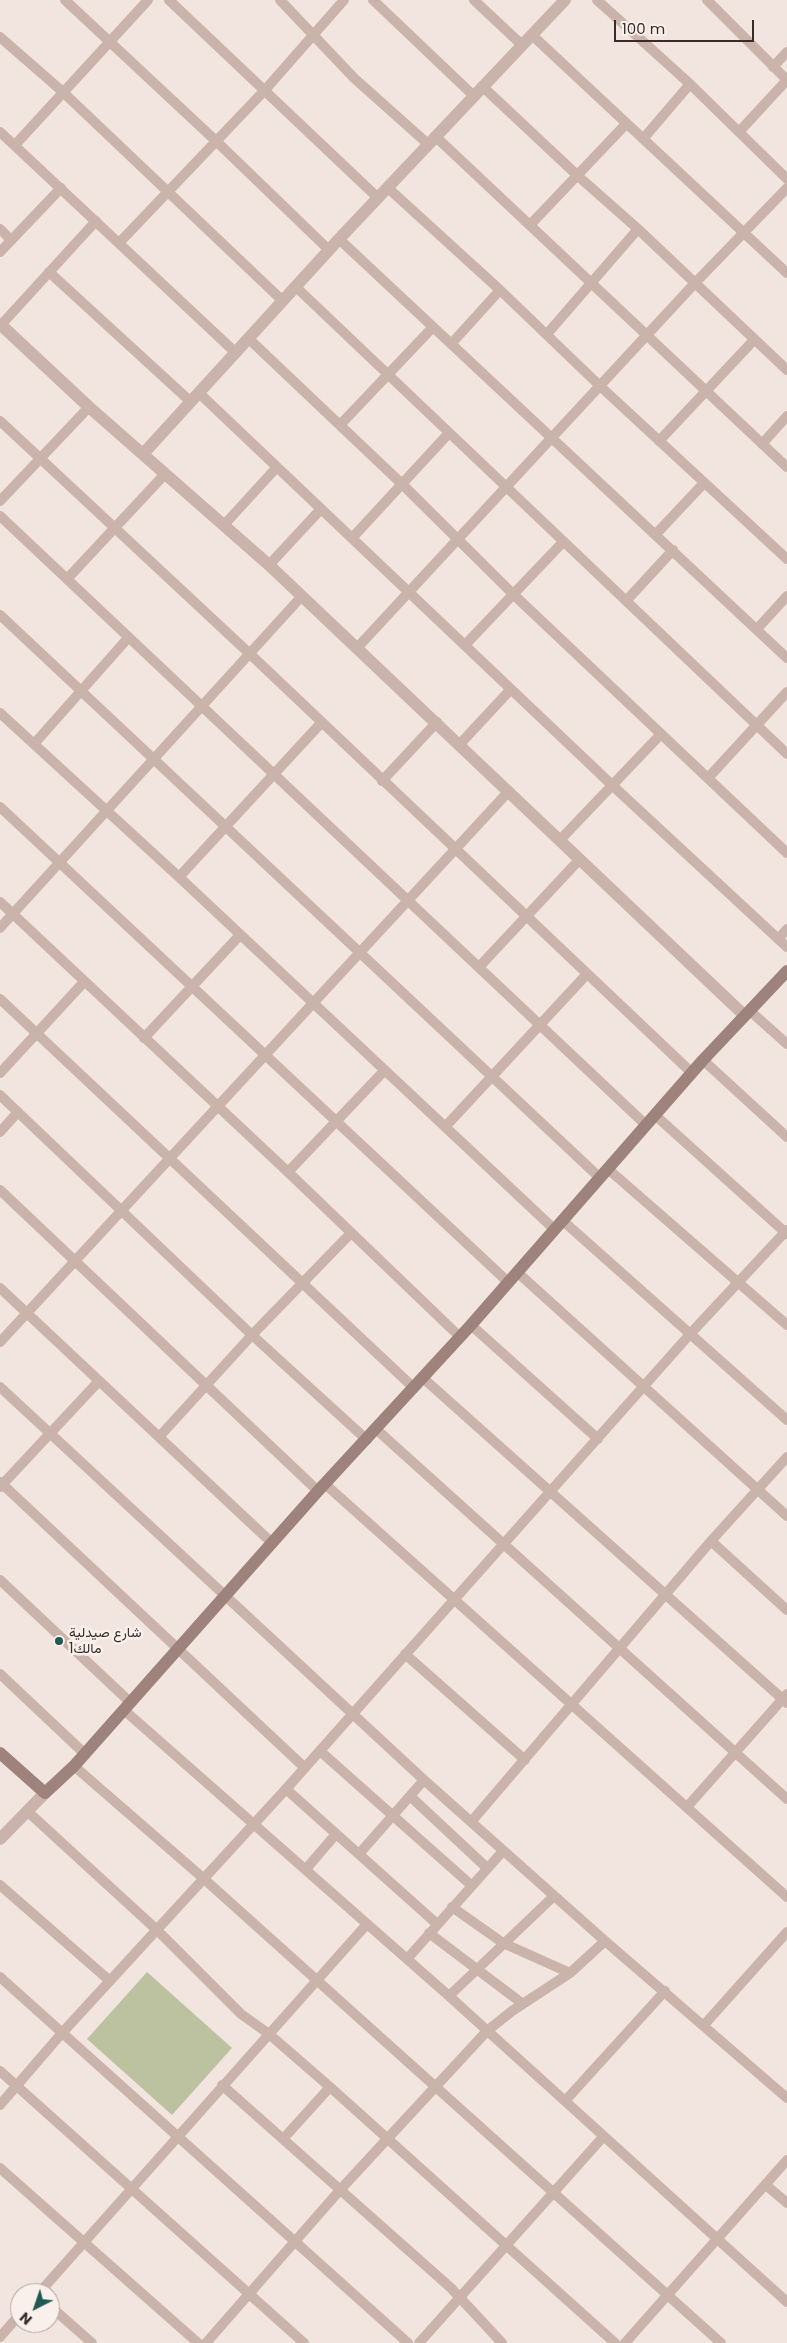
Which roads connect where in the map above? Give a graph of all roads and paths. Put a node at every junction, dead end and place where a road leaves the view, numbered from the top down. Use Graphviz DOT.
graph roads {
  1 [pos="65,0"];
  2 [pos="148,0"];
  3 [pos="169,0"];
  4 [pos="280,0"];
  5 [pos="344,0"];
  6 [pos="373,0"];
  7 [pos="474,0"];
  8 [pos="565,0"];
  9 [pos="597,0"];
  10 [pos="714,2"];
  11 [pos="314,35"];
  12 [pos="532,35"];
  13 [pos="0,37"];
  14 [pos="110,41"];
  15 [pos="522,45"];
  16 [pos="787,52"];
  17 [pos="773,67"];
  18 [pos="787,80"];
  19 [pos="690,84"];
  20 [pos="265,90"];
  21 [pos="478,91"];
  22 [pos="63,92"];
  23 [pos="626,124"];
  24 [pos="0,132"];
  25 [pos="739,132"];
  26 [pos="643,139"];
  27 [pos="432,140"];
  28 [pos="216,141"];
  29 [pos="15,145"];
  30 [pos="578,176"];
  31 [pos="787,179"];
  32 [pos="61,188"];
  33 [pos="388,188"];
  34 [pos="787,188"];
  35 [pos="167,192"];
  36 [pos="378,198"];
  37 [pos="96,221"];
  38 [pos="530,225"];
  39 [pos="0,229"];
  40 [pos="638,229"];
  41 [pos="744,234"];
  42 [pos="339,239"];
  43 [pos="11,240"];
  44 [pos="119,243"];
  45 [pos="329,250"];
  46 [pos="0,252"];
  47 [pos="49,272"];
  48 [pos="787,273"];
  49 [pos="590,281"];
  50 [pos="695,283"];
  51 [pos="296,287"];
  52 [pos="500,290"];
  53 [pos="283,301"];
  54 [pos="0,324"];
  55 [pos="433,327"];
  56 [pos="547,334"];
  57 [pos="648,336"];
  58 [pos="249,339"];
  59 [pos="754,340"];
  60 [pos="452,344"];
  61 [pos="236,353"];
  62 [pos="787,370"];
  63 [pos="389,374"];
  64 [pos="600,386"];
  65 [pos="706,390"];
  66 [pos="195,397"];
  67 [pos="89,407"];
  68 [pos="787,416"];
  69 [pos="0,421"];
  70 [pos="340,425"];
  71 [pos="449,433"];
  72 [pos="553,438"];
  73 [pos="659,441"];
  74 [pos="762,444"];
  75 [pos="143,454"];
  76 [pos="39,458"];
  77 [pos="277,467"];
  78 [pos="787,467"];
  79 [pos="165,474"];
  80 [pos="704,483"];
  81 [pos="402,485"];
  82 [pos="507,488"];
  83 [pos="0,501"];
  84 [pos="321,509"];
  85 [pos="0,516"];
  86 [pos="224,525"];
  87 [pos="114,530"];
  88 [pos="656,534"];
  89 [pos="353,537"];
  90 [pos="458,540"];
  91 [pos="563,542"];
  92 [pos="673,550"];
  93 [pos="787,559"];
  94 [pos="269,565"];
  95 [pos="67,580"];
  96 [pos="410,592"];
  97 [pos="513,594"];
  98 [pos="302,596"];
  99 [pos="787,596"];
  100 [pos="626,601"];
  101 [pos="0,615"];
  102 [pos="757,629"];
  103 [pos="128,638"];
  104 [pos="465,645"];
  105 [pos="357,648"];
  106 [pos="250,654"];
  107 [pos="787,658"];
  108 [pos="511,689"];
  109 [pos="80,691"];
  110 [pos="787,692"];
  111 [pos="203,706"];
  112 [pos="0,713"];
  113 [pos="322,722"];
  114 [pos="437,722"];
  115 [pos="757,725"];
  116 [pos="661,734"];
  117 [pos="34,744"];
  118 [pos="460,744"];
  119 [pos="787,754"];
  120 [pos="154,759"];
  121 [pos="274,773"];
  122 [pos="708,778"];
  123 [pos="382,781"];
  124 [pos="613,786"];
  125 [pos="509,791"];
  126 [pos="0,807"];
  127 [pos="108,811"];
  128 [pos="226,826"];
  129 [pos="560,840"];
  130 [pos="455,849"];
  131 [pos="787,853"];
  132 [pos="580,859"];
  133 [pos="60,863"];
  134 [pos="179,877"];
  135 [pos="408,901"];
  136 [pos="0,902"];
  137 [pos="13,914"];
  138 [pos="526,916"];
  139 [pos="0,928"];
  140 [pos="787,929"];
  141 [pos="240,935"];
  142 [pos="778,939"];
  143 [pos="787,947"];
  144 [pos="360,951"];
  145 [pos="479,967"];
  146 [pos="787,971"];
  147 [pos="587,974"];
  148 [pos="84,982"];
  149 [pos="192,987"];
  150 [pos="0,1000"];
  151 [pos="312,1003"];
  152 [pos="746,1013"];
  153 [pos="540,1025"];
  154 [pos="36,1033"];
  155 [pos="144,1038"];
  156 [pos="787,1044"];
  157 [pos="264,1055"];
  158 [pos="703,1060"];
  159 [pos="384,1071"];
  160 [pos="0,1072"];
  161 [pos="692,1073"];
  162 [pos="492,1077"];
  163 [pos="0,1095"];
  164 [pos="217,1106"];
  165 [pos="18,1112"];
  166 [pos="655,1115"];
  167 [pos="336,1121"];
  168 [pos="445,1126"];
  169 [pos="646,1126"];
  170 [pos="0,1132"];
  171 [pos="787,1137"];
  172 [pos="169,1157"];
  173 [pos="288,1172"];
  174 [pos="603,1173"];
  175 [pos="0,1190"];
  176 [pos="122,1208"];
  177 [pos="558,1225"];
  178 [pos="786,1232"];
  179 [pos="350,1233"];
  180 [pos="74,1262"];
  181 [pos="517,1272"];
  182 [pos="508,1282"];
  183 [pos="739,1282"];
  184 [pos="301,1283"];
  185 [pos="0,1288"];
  186 [pos="27,1314"];
  187 [pos="471,1325"];
  188 [pos="787,1325"];
  189 [pos="692,1333"];
  190 [pos="252,1335"];
  191 [pos="460,1337"];
  192 [pos="0,1342"];
  193 [pos="423,1378"];
  194 [pos="99,1381"];
  195 [pos="0,1386"];
  196 [pos="207,1386"];
  197 [pos="414,1388"];
  198 [pos="644,1388"];
  199 [pos="787,1420"];
  200 [pos="377,1430"];
  201 [pos="50,1433"];
  202 [pos="159,1437"];
  203 [pos="598,1439"];
  204 [pos="367,1440"];
  205 [pos="787,1457"];
  206 [pos="1,1484"];
  207 [pos="322,1488"];
  208 [pos="757,1490"];
  209 [pos="551,1491"];
  210 [pos="787,1516"];
  211 [pos="711,1541"];
  212 [pos="272,1543"];
  213 [pos="503,1545"];
  214 [pos="0,1580"];
  215 [pos="665,1594"];
  216 [pos="224,1597"];
  217 [pos="454,1599"];
  218 [pos="787,1610"];
  219 [pos="618,1648"];
  220 [pos="178,1650"];
  221 [pos="405,1654"];
  222 [pos="0,1674"];
  223 [pos="786,1699"];
  224 [pos="571,1703"];
  225 [pos="127,1706"];
  226 [pos="352,1714"];
  227 [pos="320,1751"];
  228 [pos="734,1752"];
  229 [pos="0,1753"];
  230 [pos="85,1754"];
  231 [pos="524,1760"];
  232 [pos="74,1766"];
  233 [pos="305,1768"];
  234 [pos="424,1780"];
  235 [pos="286,1789"];
  236 [pos="45,1793"];
  237 [pos="410,1796"];
  238 [pos="787,1799"];
  239 [pos="687,1808"];
  240 [pos="27,1811"];
  241 [pos="393,1815"];
  242 [pos="471,1822"];
  243 [pos="254,1824"];
  244 [pos="336,1834"];
  245 [pos="0,1839"];
  246 [pos="503,1851"];
  247 [pos="359,1854"];
  248 [pos="488,1868"];
  249 [pos="306,1869"];
  250 [pos="203,1878"];
  251 [pos="0,1885"];
  252 [pos="471,1885"];
  253 [pos="554,1896"];
  254 [pos="787,1897"];
  255 [pos="452,1907"];
  256 [pos="367,1924"];
  257 [pos="437,1924"];
  258 [pos="157,1930"];
  259 [pos="787,1932"];
  260 [pos="429,1934"];
  261 [pos="605,1941"];
  262 [pos="503,1943"];
  263 [pos="407,1959"];
  264 [pos="477,1968"];
  265 [pos="570,1973"];
  266 [pos="0,1978"];
  267 [pos="110,1980"];
  268 [pos="317,1981"];
  269 [pos="665,1990"];
  270 [pos="448,1996"];
  271 [pos="523,2004"];
  272 [pos="704,2026"];
  273 [pos="487,2031"];
  274 [pos="62,2033"];
  275 [pos="269,2034"];
  276 [pos="0,2071"];
  277 [pos="222,2085"];
  278 [pos="17,2086"];
  279 [pos="435,2086"];
  280 [pos="330,2087"];
  281 [pos="787,2098"];
  282 [pos="565,2101"];
  283 [pos="0,2105"];
  284 [pos="178,2137"];
  285 [pos="603,2137"];
  286 [pos="388,2138"];
  287 [pos="283,2139"];
  288 [pos="787,2160"];
  289 [pos="0,2168"];
  290 [pos="766,2185"];
  291 [pos="132,2189"];
  292 [pos="340,2190"];
  293 [pos="552,2192"];
  294 [pos="787,2204"];
  295 [pos="717,2239"];
  296 [pos="296,2241"];
  297 [pos="84,2242"];
  298 [pos="507,2246"];
  299 [pos="48,2283"];
  300 [pos="250,2293"];
  301 [pos="668,2294"];
  302 [pos="461,2298"];
  303 [pos="787,2302"];
  304 [pos="60,2315"];
  305 [pos="10,2325"];
  306 [pos="0,2336"];
  307 [pos="92,2343"];
  308 [pos="198,2343"];
  309 [pos="206,2343"];
  310 [pos="304,2343"];
  311 [pos="408,2343"];
  312 [pos="419,2343"];
  313 [pos="502,2343"];
  314 [pos="615,2343"];
  315 [pos="625,2343"];
  316 [pos="721,2343"];
  1 -- 14 [label="street"];
  2 -- 14 [label="street"];
  3 -- 20 [label="street"];
  4 -- 11 [label="street"];
  5 -- 11 [label="street"];
  6 -- 21 [label="street"];
  7 -- 15 [label="street"];
  8 -- 12 [label="street"];
  9 -- 19 [label="street"];
  10 -- 17 [label="street"];
  11 -- 20 [label="street"];
  11 -- 27 [label="street"];
  12 -- 15 [label="street"];
  12 -- 23 [label="street"];
  13 -- 22 [label="street"];
  14 -- 22 [label="street"];
  14 -- 28 [label="street"];
  15 -- 21 [label="street"];
  16 -- 17 [label="street"];
  17 -- 18 [label="street"];
  18 -- 25 [label="street"];
  19 -- 25 [label="street"];
  19 -- 26 [label="street"];
  20 -- 28 [label="street"];
  20 -- 36 [label="street"];
  21 -- 27 [label="street"];
  21 -- 30 [label="street"];
  22 -- 29 [label="street"];
  22 -- 35 [label="street"];
  23 -- 26 [label="street"];
  23 -- 30 [label="street"];
  24 -- 29 [label="street"];
  25 -- 31 [label="street"];
  26 -- 41 [label="street"];
  27 -- 33 [label="street"];
  27 -- 38 [label="street"];
  28 -- 35 [label="street"];
  28 -- 45 [label="street"];
  29 -- 32 [label="street"];
  30 -- 38 [label="street"];
  30 -- 40 [label="street"];
  32 -- 37 [label="street"];
  32 -- 43 [label="street"];
  33 -- 36 [label="street"];
  33 -- 52 [label="street"];
  34 -- 41 [label="street"];
  35 -- 44 [label="street"];
  35 -- 53 [label="street"];
  36 -- 42 [label="street"];
  37 -- 44 [label="street"];
  37 -- 47 [label="street"];
  38 -- 49 [label="street"];
  39 -- 43 [label="street"];
  40 -- 49 [label="street"];
  40 -- 50 [label="street"];
  41 -- 48 [label="street"];
  41 -- 50 [label="street"];
  42 -- 45 [label="street"];
  42 -- 55 [label="street"];
  43 -- 46 [label="street"];
  44 -- 61 [label="street"];
  45 -- 51 [label="street"];
  47 -- 54 [label="street"];
  47 -- 66 [label="street"];
  49 -- 56 [label="street"];
  49 -- 57 [label="street"];
  50 -- 57 [label="street"];
  50 -- 59 [label="street"];
  51 -- 53 [label="street"];
  51 -- 63 [label="street"];
  52 -- 56 [label="street"];
  52 -- 60 [label="street"];
  53 -- 58 [label="street"];
  54 -- 67 [label="street"];
  55 -- 60 [label="street"];
  55 -- 63 [label="street"];
  56 -- 64 [label="street"];
  57 -- 64 [label="street"];
  57 -- 65 [label="street"];
  58 -- 61 [label="street"];
  58 -- 70 [label="street"];
  59 -- 62 [label="street"];
  59 -- 65 [label="street"];
  60 -- 72 [label="street"];
  61 -- 66 [label="street"];
  63 -- 70 [label="street"];
  63 -- 71 [label="street"];
  64 -- 72 [label="street"];
  64 -- 73 [label="street"];
  65 -- 73 [label="street"];
  65 -- 74 [label="street"];
  66 -- 75 [label="street"];
  66 -- 77 [label="street"];
  67 -- 75 [label="street"];
  67 -- 76 [label="street"];
  68 -- 74 [label="street"];
  69 -- 76 [label="street"];
  70 -- 81 [label="street"];
  71 -- 81 [label="street"];
  71 -- 82 [label="street"];
  72 -- 82 [label="street"];
  72 -- 88 [label="street"];
  73 -- 80 [label="street"];
  74 -- 78 [label="street"];
  75 -- 79 [label="street"];
  76 -- 83 [label="street"];
  76 -- 87 [label="street"];
  77 -- 84 [label="street"];
  77 -- 86 [label="street"];
  79 -- 86 [label="street"];
  79 -- 87 [label="street"];
  80 -- 88 [label="street"];
  80 -- 93 [label="street"];
  81 -- 89 [label="street"];
  81 -- 90 [label="street"];
  82 -- 90 [label="street"];
  82 -- 91 [label="street"];
  84 -- 89 [label="street"];
  84 -- 94 [label="street"];
  85 -- 95 [label="street"];
  86 -- 94 [label="street"];
  87 -- 95 [label="street"];
  87 -- 106 [label="street"];
  88 -- 92 [label="street"];
  89 -- 96 [label="street"];
  90 -- 96 [label="street"];
  90 -- 97 [label="street"];
  91 -- 97 [label="street"];
  91 -- 100 [label="street"];
  92 -- 100 [label="street"];
  92 -- 102 [label="street"];
  94 -- 98 [label="street"];
  95 -- 103 [label="street"];
  96 -- 104 [label="street"];
  96 -- 105 [label="street"];
  97 -- 104 [label="street"];
  97 -- 116 [label="street"];
  98 -- 105 [label="street"];
  98 -- 106 [label="street"];
  99 -- 102 [label="street"];
  100 -- 115 [label="street"];
  101 -- 109 [label="street"];
  102 -- 107 [label="street"];
  103 -- 109 [label="street"];
  103 -- 111 [label="street"];
  104 -- 108 [label="street"];
  105 -- 114 [label="street"];
  106 -- 111 [label="street"];
  106 -- 113 [label="street"];
  108 -- 118 [label="street"];
  108 -- 124 [label="street"];
  109 -- 117 [label="street"];
  109 -- 120 [label="street"];
  110 -- 115 [label="street"];
  111 -- 120 [label="street"];
  111 -- 121 [label="street"];
  112 -- 117 [label="street"];
  113 -- 121 [label="street"];
  113 -- 123 [label="street"];
  114 -- 118 [label="street"];
  114 -- 123 [label="street"];
  115 -- 119 [label="street"];
  115 -- 122 [label="street"];
  116 -- 122 [label="street"];
  116 -- 124 [label="street"];
  117 -- 127 [label="street"];
  118 -- 125 [label="street"];
  120 -- 127 [label="street"];
  120 -- 128 [label="street"];
  121 -- 128 [label="street"];
  121 -- 135 [label="street"];
  122 -- 131 [label="street"];
  123 -- 130 [label="street"];
  124 -- 129 [label="street"];
  124 -- 142 [label="street"];
  125 -- 129 [label="street"];
  125 -- 130 [label="street"];
  126 -- 133 [label="street"];
  127 -- 133 [label="street"];
  127 -- 134 [label="street"];
  128 -- 134 [label="street"];
  128 -- 144 [label="street"];
  129 -- 132 [label="street"];
  130 -- 135 [label="street"];
  130 -- 138 [label="street"];
  132 -- 138 [label="street"];
  132 -- 152 [label="street"];
  133 -- 137 [label="street"];
  133 -- 149 [label="street"];
  134 -- 141 [label="street"];
  135 -- 144 [label="street"];
  135 -- 145 [label="street"];
  136 -- 137 [label="street"];
  137 -- 139 [label="street"];
  137 -- 148 [label="street"];
  138 -- 145 [label="street"];
  138 -- 147 [label="street"];
  140 -- 142 [label="street"];
  141 -- 149 [label="street"];
  141 -- 151 [label="street"];
  142 -- 143 [label="street"];
  144 -- 151 [label="street"];
  144 -- 162 [label="street"];
  145 -- 153 [label="street"];
  146 -- 152 [label="main road"];
  147 -- 153 [label="street"];
  147 -- 161 [label="street"];
  148 -- 154 [label="street"];
  148 -- 155 [label="street"];
  149 -- 155 [label="street"];
  149 -- 157 [label="street"];
  150 -- 154 [label="street"];
  151 -- 157 [label="street"];
  151 -- 159 [label="street"];
  152 -- 156 [label="street"];
  152 -- 158 [label="main road"];
  153 -- 162 [label="street"];
  153 -- 169 [label="street"];
  154 -- 160 [label="street"];
  154 -- 172 [label="street"];
  155 -- 164 [label="street"];
  157 -- 164 [label="street"];
  157 -- 167 [label="street"];
  158 -- 161 [label="main road"];
  158 -- 171 [label="street"];
  159 -- 167 [label="street"];
  159 -- 168 [label="street"];
  161 -- 166 [label="main road"];
  162 -- 168 [label="street"];
  162 -- 174 [label="street"];
  163 -- 165 [label="street"];
  164 -- 172 [label="street"];
  164 -- 173 [label="street"];
  165 -- 170 [label="street"];
  165 -- 176 [label="street"];
  166 -- 169 [label="main road"];
  166 -- 178 [label="street"];
  167 -- 173 [label="street"];
  167 -- 182 [label="street"];
  168 -- 177 [label="street"];
  169 -- 174 [label="main road"];
  172 -- 176 [label="street"];
  172 -- 184 [label="street"];
  173 -- 179 [label="street"];
  174 -- 177 [label="main road"];
  174 -- 183 [label="street"];
  175 -- 180 [label="street"];
  176 -- 180 [label="street"];
  176 -- 190 [label="street"];
  177 -- 181 [label="main road"];
  177 -- 189 [label="street"];
  178 -- 183 [label="street"];
  179 -- 184 [label="street"];
  179 -- 191 [label="street"];
  180 -- 186 [label="street"];
  180 -- 196 [label="street"];
  181 -- 182 [label="main road"];
  181 -- 198 [label="street"];
  182 -- 187 [label="main road"];
  183 -- 188 [label="street"];
  183 -- 189 [label="street"];
  184 -- 190 [label="street"];
  184 -- 197 [label="street"];
  185 -- 186 [label="street"];
  186 -- 192 [label="street"];
  186 -- 194 [label="street"];
  187 -- 191 [label="main road"];
  187 -- 203 [label="street"];
  189 -- 198 [label="street"];
  189 -- 199 [label="street"];
  190 -- 196 [label="street"];
  190 -- 204 [label="street"];
  191 -- 193 [label="main road"];
  193 -- 197 [label="main road"];
  193 -- 209 [label="street"];
  194 -- 201 [label="street"];
  194 -- 202 [label="street"];
  195 -- 201 [label="street"];
  196 -- 202 [label="street"];
  196 -- 207 [label="street"];
  197 -- 200 [label="main road"];
  198 -- 203 [label="street"];
  198 -- 208 [label="street"];
  200 -- 204 [label="main road"];
  200 -- 213 [label="street"];
  201 -- 206 [label="street"];
  201 -- 216 [label="street"];
  202 -- 212 [label="street"];
  203 -- 209 [label="street"];
  204 -- 207 [label="main road"];
  205 -- 208 [label="street"];
  206 -- 220 [label="street"];
  207 -- 212 [label="main road"];
  207 -- 217 [label="street"];
  208 -- 210 [label="street"];
  208 -- 211 [label="street"];
  209 -- 213 [label="street"];
  209 -- 215 [label="street"];
  211 -- 215 [label="street"];
  211 -- 218 [label="street"];
  212 -- 216 [label="main road"];
  213 -- 217 [label="street"];
  213 -- 219 [label="street"];
  214 -- 225 [label="street"];
  215 -- 219 [label="street"];
  215 -- 223 [label="street"];
  216 -- 220 [label="main road"];
  216 -- 226 [label="street"];
  217 -- 221 [label="street"];
  217 -- 224 [label="street"];
  219 -- 224 [label="street"];
  219 -- 228 [label="street"];
  220 -- 225 [label="main road"];
  220 -- 233 [label="street"];
  221 -- 226 [label="street"];
  221 -- 231 [label="street"];
  222 -- 230 [label="street"];
  223 -- 228 [label="street"];
  224 -- 231 [label="street"];
  224 -- 239 [label="street"];
  225 -- 230 [label="main road"];
  225 -- 243 [label="street"];
  226 -- 227 [label="street"];
  226 -- 234 [label="street"];
  227 -- 233 [label="street"];
  227 -- 241 [label="street"];
  228 -- 238 [label="street"];
  228 -- 239 [label="street"];
  229 -- 236 [label="main road"];
  230 -- 232 [label="main road"];
  231 -- 242 [label="street"];
  232 -- 236 [label="main road"];
  232 -- 250 [label="street"];
  233 -- 235 [label="street"];
  234 -- 237 [label="street"];
  234 -- 242 [label="street"];
  235 -- 243 [label="street"];
  235 -- 244 [label="street"];
  236 -- 240 [label="street"];
  237 -- 241 [label="street"];
  237 -- 248 [label="street"];
  239 -- 254 [label="street"];
  240 -- 245 [label="street"];
  240 -- 258 [label="street"];
  241 -- 247 [label="street"];
  241 -- 252 [label="street"];
  242 -- 246 [label="street"];
  243 -- 249 [label="street"];
  243 -- 250 [label="street"];
  244 -- 247 [label="street"];
  244 -- 249 [label="street"];
  246 -- 248 [label="street"];
  246 -- 253 [label="street"];
  247 -- 257 [label="street"];
  248 -- 252 [label="street"];
  249 -- 256 [label="street"];
  250 -- 258 [label="street"];
  250 -- 268 [label="street"];
  251 -- 267 [label="street"];
  252 -- 255 [label="street"];
  253 -- 261 [label="street"];
  253 -- 262 [label="street"];
  255 -- 257 [label="street"];
  255 -- 262 [label="street"];
  256 -- 263 [label="street"];
  256 -- 268 [label="street"];
  257 -- 260 [label="street"];
  258 -- 267 [label="street"];
  258 -- 275 [label="street"];
  259 -- 272 [label="street"];
  260 -- 263 [label="street"];
  260 -- 264 [label="street"];
  261 -- 265 [label="street"];
  261 -- 269 [label="street"];
  262 -- 264 [label="street"];
  262 -- 265 [label="street"];
  263 -- 270 [label="street"];
  264 -- 270 [label="street"];
  264 -- 271 [label="street"];
  265 -- 271 [label="street"];
  266 -- 274 [label="street"];
  267 -- 274 [label="street"];
  268 -- 275 [label="street"];
  268 -- 279 [label="street"];
  269 -- 272 [label="street"];
  269 -- 282 [label="street"];
  270 -- 273 [label="street"];
  271 -- 273 [label="street"];
  272 -- 281 [label="street"];
  273 -- 279 [label="street"];
  273 -- 282 [label="street"];
  274 -- 278 [label="street"];
  274 -- 284 [label="street"];
  275 -- 277 [label="street"];
  275 -- 280 [label="street"];
  276 -- 278 [label="street"];
  277 -- 284 [label="street"];
  277 -- 287 [label="street"];
  278 -- 283 [label="street"];
  278 -- 291 [label="street"];
  279 -- 286 [label="street"];
  279 -- 293 [label="street"];
  280 -- 286 [label="street"];
  280 -- 287 [label="street"];
  282 -- 285 [label="street"];
  284 -- 291 [label="street"];
  284 -- 296 [label="street"];
  285 -- 293 [label="street"];
  285 -- 295 [label="street"];
  286 -- 292 [label="street"];
  286 -- 298 [label="street"];
  287 -- 292 [label="street"];
  288 -- 290 [label="street"];
  289 -- 297 [label="street"];
  290 -- 294 [label="street"];
  290 -- 295 [label="street"];
  291 -- 297 [label="street"];
  291 -- 300 [label="street"];
  292 -- 296 [label="street"];
  292 -- 302 [label="street"];
  293 -- 298 [label="street"];
  293 -- 301 [label="street"];
  295 -- 301 [label="street"];
  295 -- 303 [label="street"];
  296 -- 300 [label="street"];
  296 -- 311 [label="street"];
  297 -- 299 [label="street"];
  297 -- 308 [label="street"];
  298 -- 302 [label="street"];
  298 -- 314 [label="street"];
  300 -- 309 [label="street"];
  300 -- 310 [label="street"];
  301 -- 315 [label="street"];
  301 -- 316 [label="street"];
  302 -- 312 [label="street"];
  302 -- 313 [label="street"];
  304 -- 307 [label="street"];
  305 -- 306 [label="street"];
}
